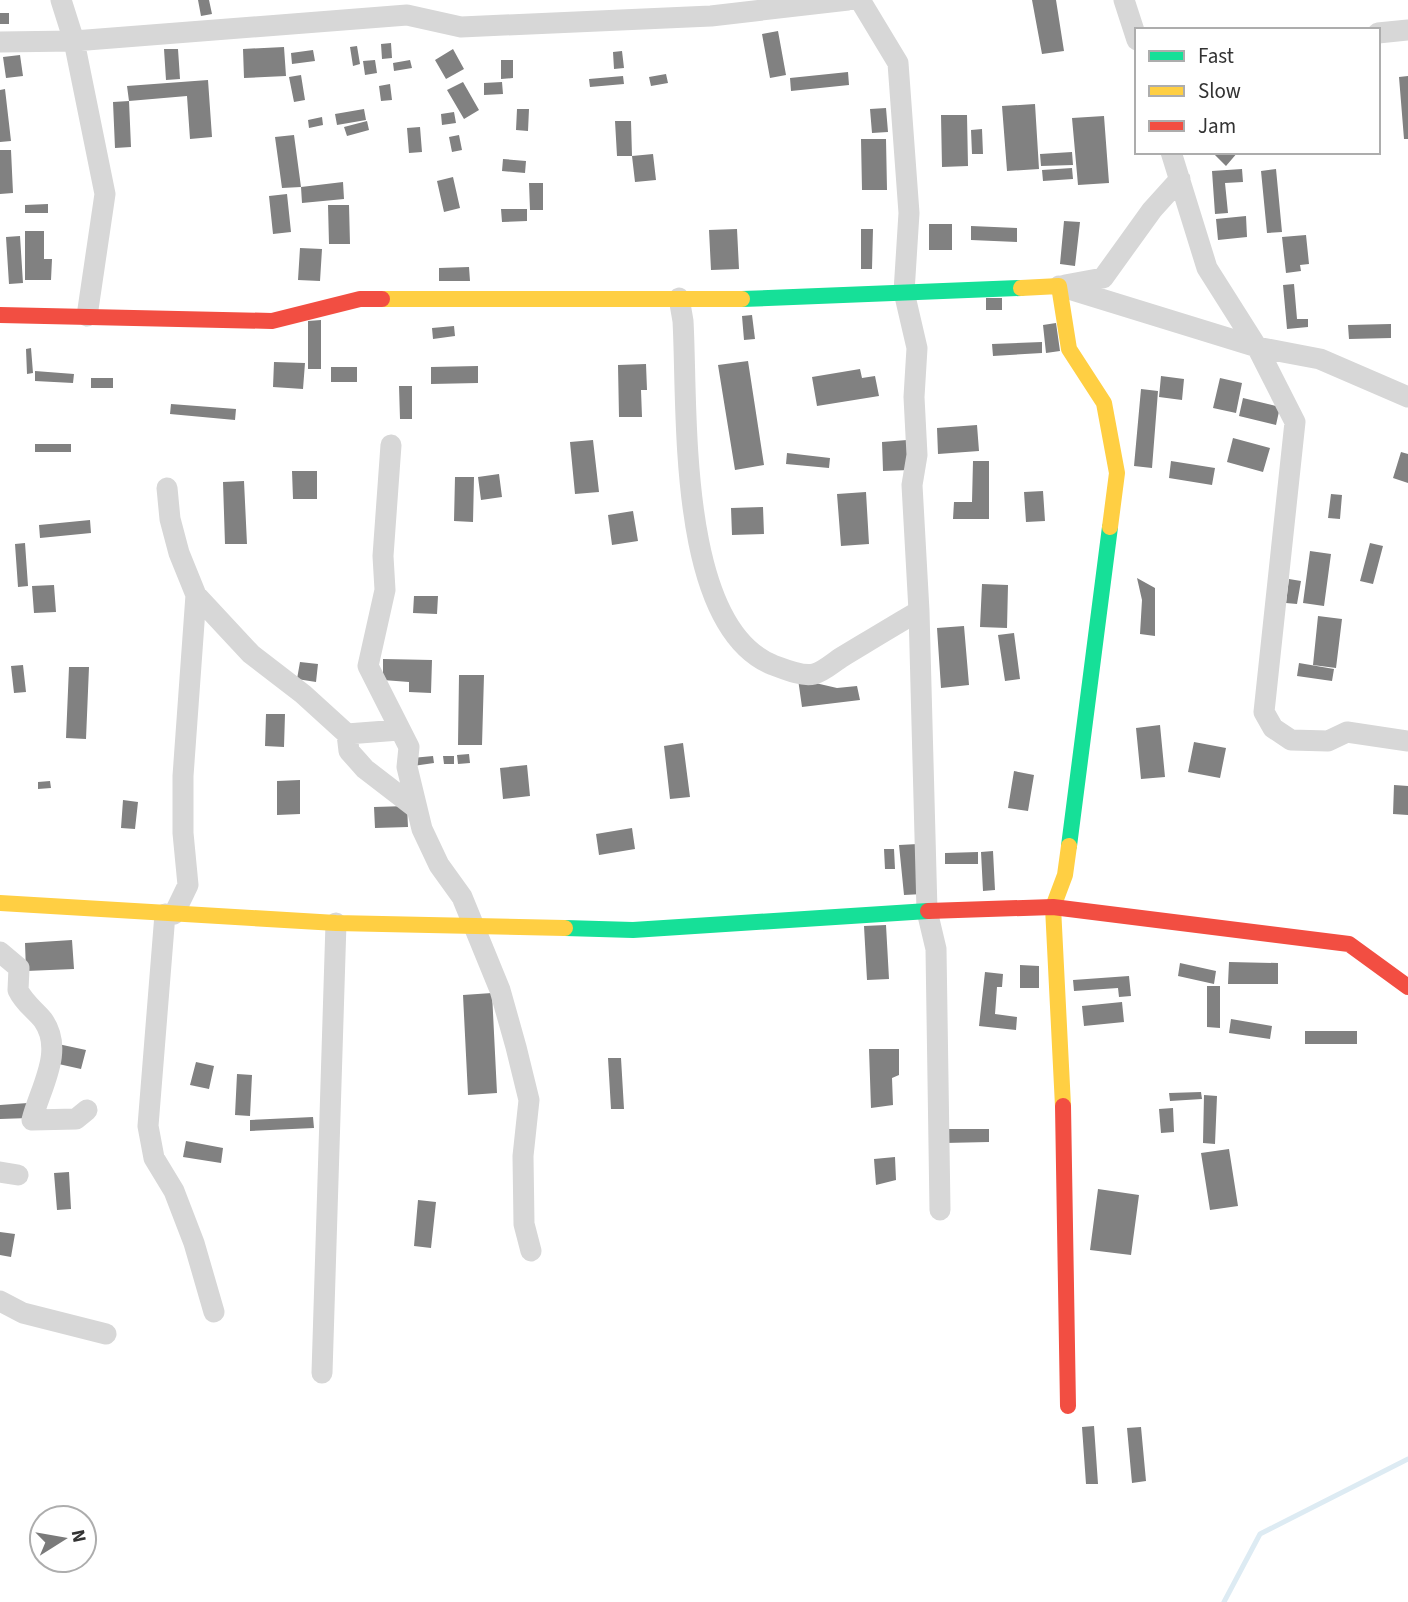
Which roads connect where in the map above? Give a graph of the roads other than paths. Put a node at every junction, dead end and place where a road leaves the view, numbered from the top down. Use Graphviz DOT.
graph roads {
  1 [pos="61,0"];
  2 [pos="848,0"];
  3 [pos="860,0"];
  4 [pos="1124,0"];
  5 [pos="1408,30"];
  6 [pos="1380,33"];
  7 [pos="1135,34"];
  8 [pos="74,41"];
  9 [pos="0,42"];
  10 [pos="1172,154"];
  11 [pos="1180,179"];
  12 [pos="1059,286"];
  13 [pos="904,292"];
  14 [pos="679,298"];
  15 [pos="0,315"];
  16 [pos="87,316"];
  17 [pos="1257,347"];
  18 [pos="1408,397"];
  19 [pos="391,445"];
  20 [pos="167,488"];
  21 [pos="196,595"];
  22 [pos="919,611"];
  23 [pos="400,730"];
  24 [pos="347,734"];
  25 [pos="1408,741"];
  26 [pos="407,767"];
  27 [pos="387,788"];
  28 [pos="417,809"];
  29 [pos="0,903"];
  30 [pos="1053,907"];
  31 [pos="927,911"];
  32 [pos="169,914"];
  33 [pos="336,923"];
  34 [pos="474,926"];
  35 [pos="0,953"];
  36 [pos="1408,987"];
  37 [pos="87,1110"];
  38 [pos="940,1210"];
  39 [pos="531,1251"];
  40 [pos="0,1301"];
  41 [pos="214,1312"];
  42 [pos="106,1334"];
  43 [pos="322,1373"];
  44 [pos="1068,1406"];
  1 -- 8 [label="street"];
  2 -- 8 [label="street"];
  3 -- 13 [label="street"];
  4 -- 7 [label="street"];
  5 -- 6 [label="street"];
  8 -- 9 [label="street"];
  8 -- 16 [label="street"];
  10 -- 11 [label="street"];
  11 -- 12 [label="street"];
  11 -- 17 [label="street"];
  12 -- 13 [label="street"];
  12 -- 17 [label="street"];
  12 -- 30 [label="street"];
  13 -- 14 [label="street"];
  13 -- 22 [label="street"];
  14 -- 16 [label="street"];
  14 -- 22 [label="street"];
  15 -- 16 [label="street"];
  17 -- 18 [label="street"];
  17 -- 25 [label="street"];
  19 -- 23 [label="street"];
  20 -- 21 [label="street"];
  21 -- 24 [label="street"];
  21 -- 32 [label="street"];
  22 -- 31 [label="street"];
  23 -- 24 [label="street"];
  23 -- 26 [label="street"];
  24 -- 27 [label="street"];
  26 -- 27 [label="street"];
  26 -- 28 [label="street"];
  27 -- 28 [label="street"];
  28 -- 34 [label="street"];
  29 -- 32 [label="street"];
  30 -- 31 [label="street"];
  30 -- 36 [label="street"];
  30 -- 44 [label="street"];
  31 -- 34 [label="street"];
  31 -- 38 [label="street"];
  32 -- 33 [label="street"];
  32 -- 41 [label="street"];
  33 -- 34 [label="street"];
  33 -- 43 [label="street"];
  34 -- 39 [label="street"];
  35 -- 37 [label="street"];
  40 -- 42 [label="street"];
}
